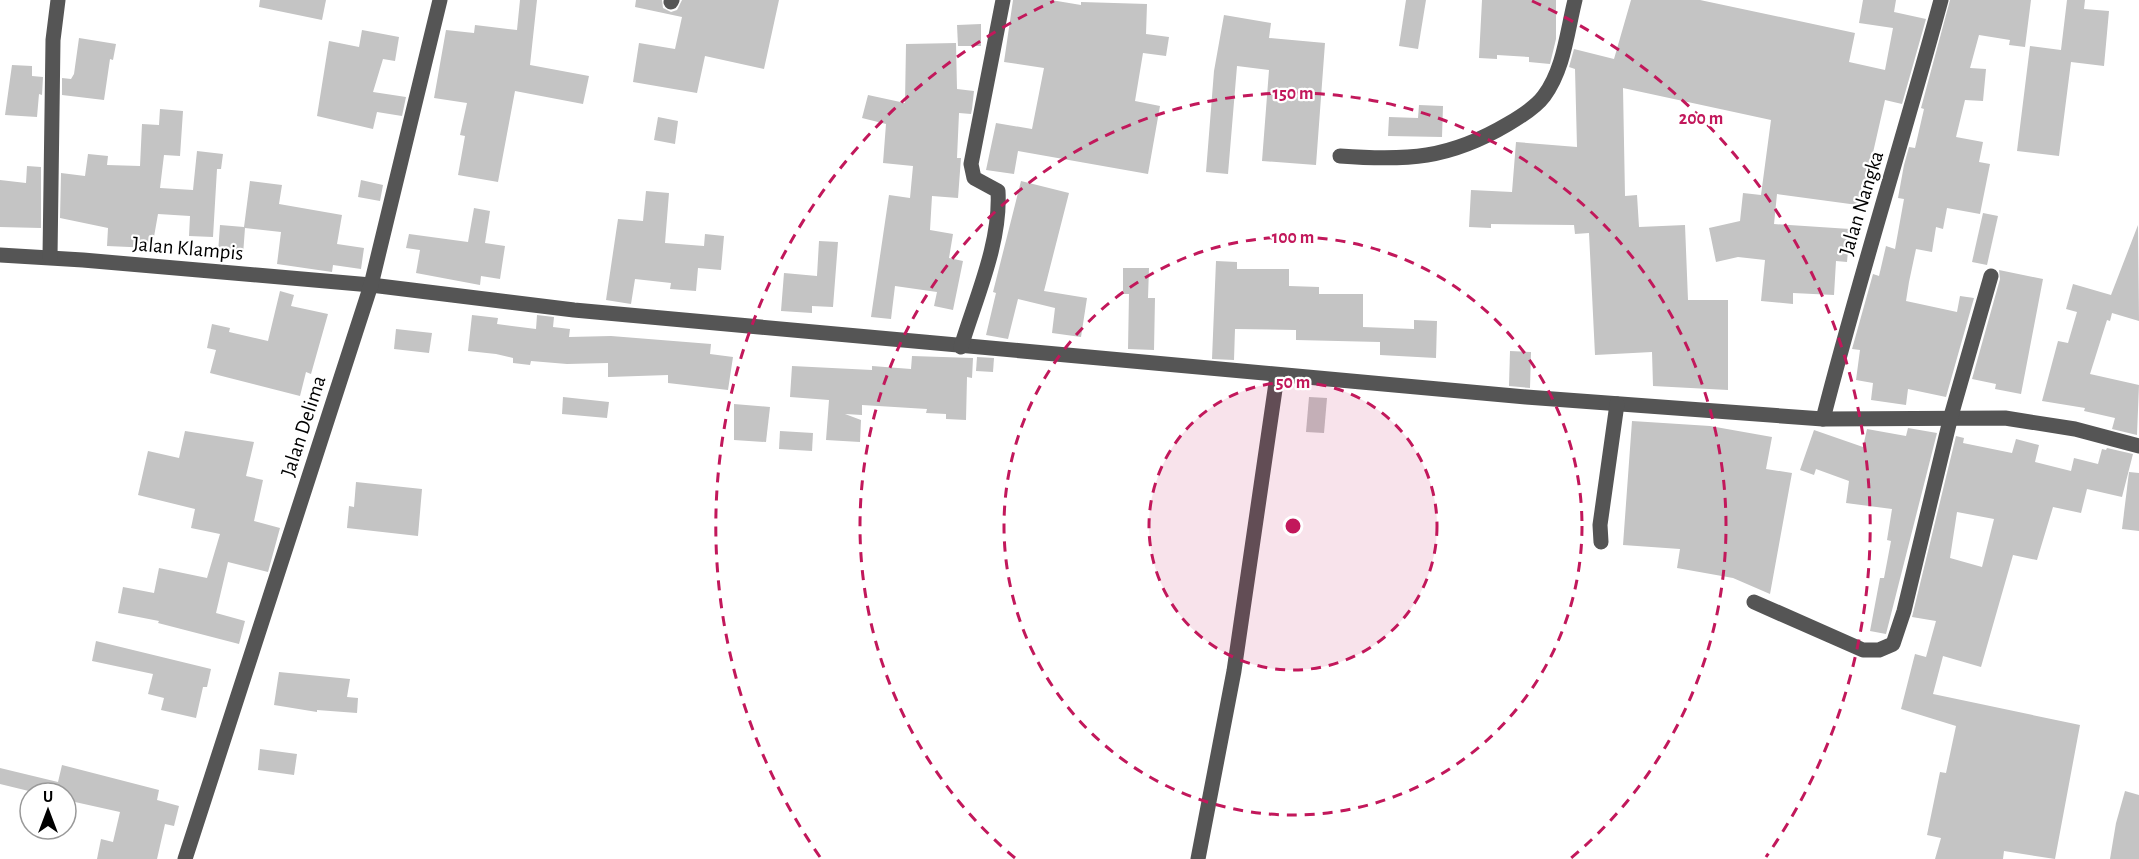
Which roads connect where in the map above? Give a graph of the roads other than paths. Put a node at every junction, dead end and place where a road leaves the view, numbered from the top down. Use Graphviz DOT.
graph roads {
  1 [pos="58,0"];
  2 [pos="440,0"];
  3 [pos="1004,0"];
  4 [pos="1575,0"];
  5 [pos="1941,0"];
  6 [pos="1340,156"];
  7 [pos="0,255"];
  8 [pos="50,257"];
  9 [pos="1991,276"];
  10 [pos="371,285"];
  11 [pos="961,347"];
  12 [pos="1277,376"];
  13 [pos="1617,404"];
  14 [pos="1951,416"];
  15 [pos="1823,418"];
  16 [pos="2138,442"];
  17 [pos="1601,542"];
  18 [pos="1754,602"];
  19 [pos="185,859"];
  20 [pos="1198,859"];
  1 -- 8 [label="street"];
  2 -- 10 [label="street, Jalan Delima"];
  3 -- 11 [label="street"];
  4 -- 6 [label="street"];
  5 -- 15 [label="street, Jalan Nangka"];
  7 -- 8 [label="street, Jalan Klampis"];
  8 -- 10 [label="street, Jalan Klampis"];
  9 -- 14 [label="street"];
  10 -- 11 [label="street, Jalan Klampis"];
  10 -- 19 [label="street, Jalan Delima"];
  11 -- 12 [label="street, Jalan Klampis"];
  12 -- 13 [label="street, Jalan Klampis"];
  12 -- 20 [label="street"];
  13 -- 15 [label="street, Jalan Klampis"];
  13 -- 17 [label="street"];
  14 -- 15 [label="street, Jalan Klampis"];
  14 -- 16 [label="street, Jalan Klampis"];
  14 -- 18 [label="street"];
}
